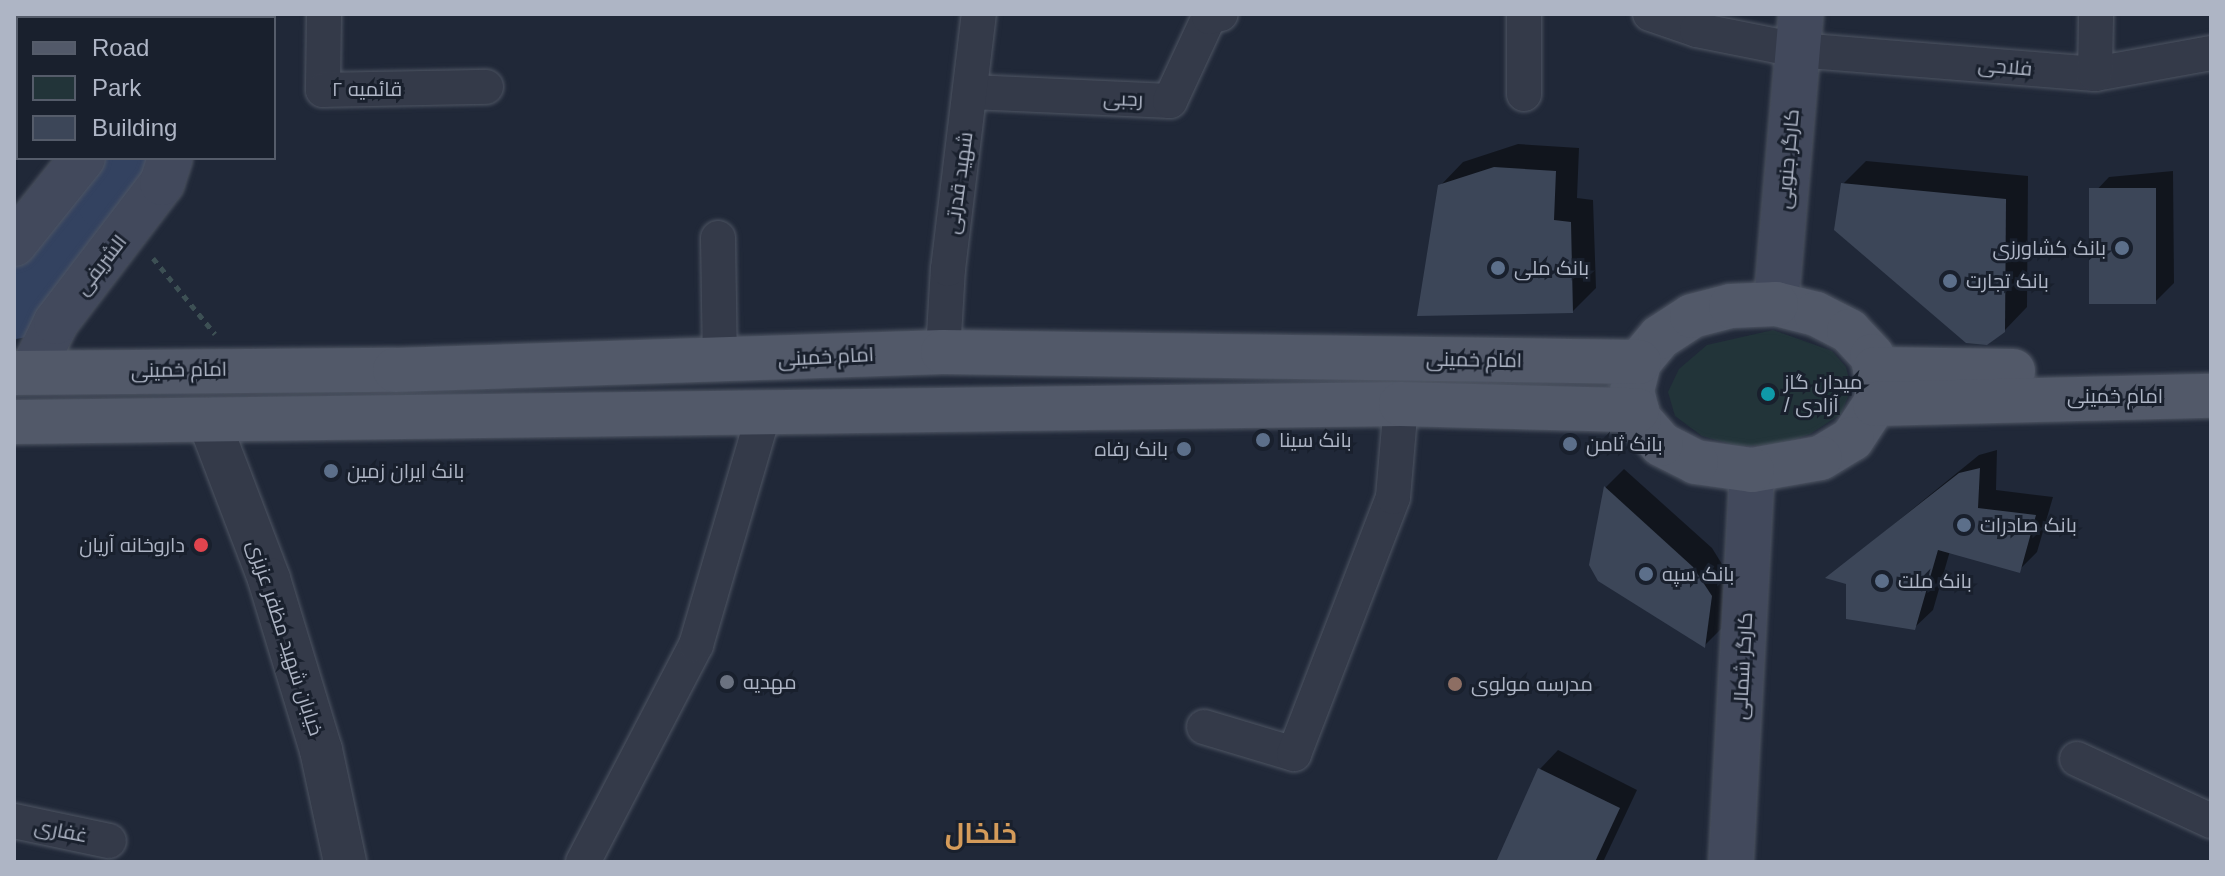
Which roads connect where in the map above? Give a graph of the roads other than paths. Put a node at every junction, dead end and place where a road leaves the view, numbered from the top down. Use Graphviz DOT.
graph roads {
  1 [pos="324,14"];
  2 [pos="979,14"];
  3 [pos="1221,14"];
  4 [pos="1524,14"];
  5 [pos="1650,14"];
  6 [pos="2096,14"];
  7 [pos="1799,32"];
  8 [pos="2211,53"];
  9 [pos="2095,74"];
  10 [pos="486,87"];
  11 [pos="972,92"];
  12 [pos="1524,94"];
  13 [pos="81,160"];
  14 [pos="169,160"];
  15 [pos="718,238"];
  16 [pos="14,244"];
  17 [pos="1776,304"];
  18 [pos="943,352"];
  19 [pos="720,362"];
  20 [pos="1639,362"];
  21 [pos="23,372"];
  22 [pos="2211,373"];
  23 [pos="1875,386"];
  24 [pos="2211,396"];
  25 [pos="1401,404"];
  26 [pos="1637,410"];
  27 [pos="764,413"];
  28 [pos="208,419"];
  29 [pos="14,422"];
  30 [pos="1752,470"];
  31 [pos="1204,727"];
  32 [pos="2077,759"];
  33 [pos="14,821"];
  34 [pos="2211,821"];
  35 [pos="109,841"];
  36 [pos="345,862"];
  37 [pos="583,862"];
  38 [pos="1731,862"];
  1 -- 10 [label="street, قائمیه ۲"];
  2 -- 11 [label="street, شهید قدرتی"];
  3 -- 11 [label="street, رجبی"];
  4 -- 12 [label="street"];
  5 -- 7 [label="street"];
  6 -- 9 [label="street"];
  7 -- 9 [label="street, فلاحی"];
  7 -- 17 [label="main road, کارگر جنوبی"];
  8 -- 9 [label="street, فلاحی"];
  11 -- 18 [label="street, شهید قدرتی"];
  13 -- 16 [label="main road"];
  14 -- 21 [label="main road, الشریفی"];
  15 -- 19 [label="street"];
  17 -- 20 [label="main road"];
  17 -- 23 [label="main road"];
  18 -- 19 [label="main road, امام خمینی"];
  18 -- 20 [label="main road, امام خمینی"];
  19 -- 21 [label="main road, امام خمینی"];
  20 -- 26 [label="main road"];
  22 -- 23 [label="main road"];
  23 -- 24 [label="main road, امام خمینی"];
  23 -- 30 [label="main road"];
  25 -- 26 [label="main road"];
  25 -- 27 [label="main road"];
  25 -- 31 [label="street"];
  26 -- 30 [label="main road"];
  27 -- 28 [label="main road"];
  27 -- 37 [label="street"];
  28 -- 29 [label="main road"];
  28 -- 36 [label="street, خیابان شهید مظفر عزیزی"];
  30 -- 38 [label="main road, کارگر شمالی"];
  32 -- 34 [label="street"];
  33 -- 35 [label="street, غفاری"];
}
